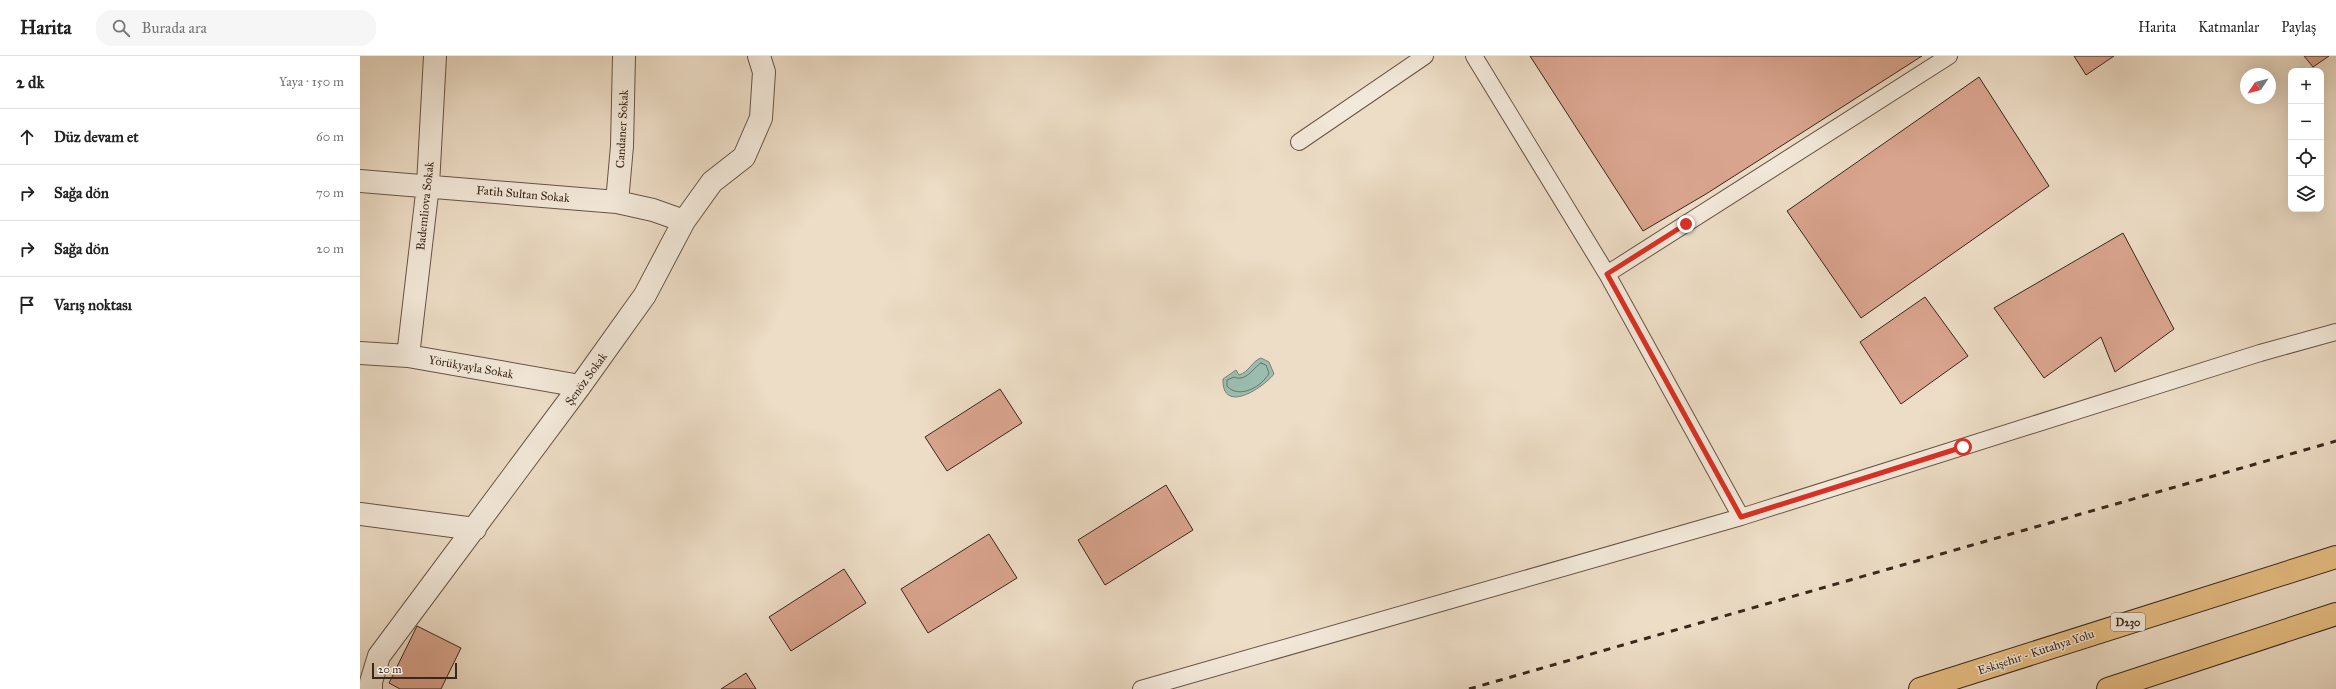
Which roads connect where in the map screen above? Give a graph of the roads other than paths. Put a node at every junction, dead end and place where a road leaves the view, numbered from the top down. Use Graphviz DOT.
graph roads {
  1 [pos="435,56"];
  2 [pos="624,56"];
  3 [pos="759,56"];
  4 [pos="1425,56"];
  5 [pos="1474,56"];
  6 [pos="1949,56"];
  7 [pos="1299,142"];
  8 [pos="360,181"];
  9 [pos="428,185"];
  10 [pos="617,202"];
  11 [pos="684,220"];
  12 [pos="1607,274"];
  13 [pos="2336,332"];
  14 [pos="360,353"];
  15 [pos="408,356"];
  16 [pos="580,386"];
  17 [pos="360,514"];
  18 [pos="1741,517"];
  19 [pos="475,529"];
  20 [pos="2336,557"];
  21 [pos="2336,614"];
  22 [pos="371,689"];
  23 [pos="1141,689"];
  24 [pos="1920,689"];
  25 [pos="2108,689"];
  1 -- 9 [label="street, Bademliova Sokak"];
  2 -- 10 [label="street, Candaner Sokak"];
  3 -- 11 [label="street, Şenöz Sokak"];
  4 -- 7 [label="lane"];
  5 -- 12 [label="lane"];
  6 -- 12 [label="lane"];
  8 -- 9 [label="street, Fatih Sultan Sokak"];
  9 -- 10 [label="street, Fatih Sultan Sokak"];
  9 -- 15 [label="street, Bademliova Sokak"];
  10 -- 11 [label="street, Fatih Sultan Sokak"];
  11 -- 16 [label="street, Şenöz Sokak"];
  12 -- 18 [label="lane"];
  13 -- 18 [label="lane"];
  14 -- 15 [label="street, Yörükyayla Sokak"];
  15 -- 16 [label="street, Yörükyayla Sokak"];
  16 -- 19 [label="street, Şenöz Sokak"];
  17 -- 19 [label="street"];
  18 -- 23 [label="lane"];
  19 -- 22 [label="street, Şenöz Sokak"];
  20 -- 24 [label="highway, Eskişehir - Kütahya Yolu / D230"];
  21 -- 25 [label="highway"];
}
